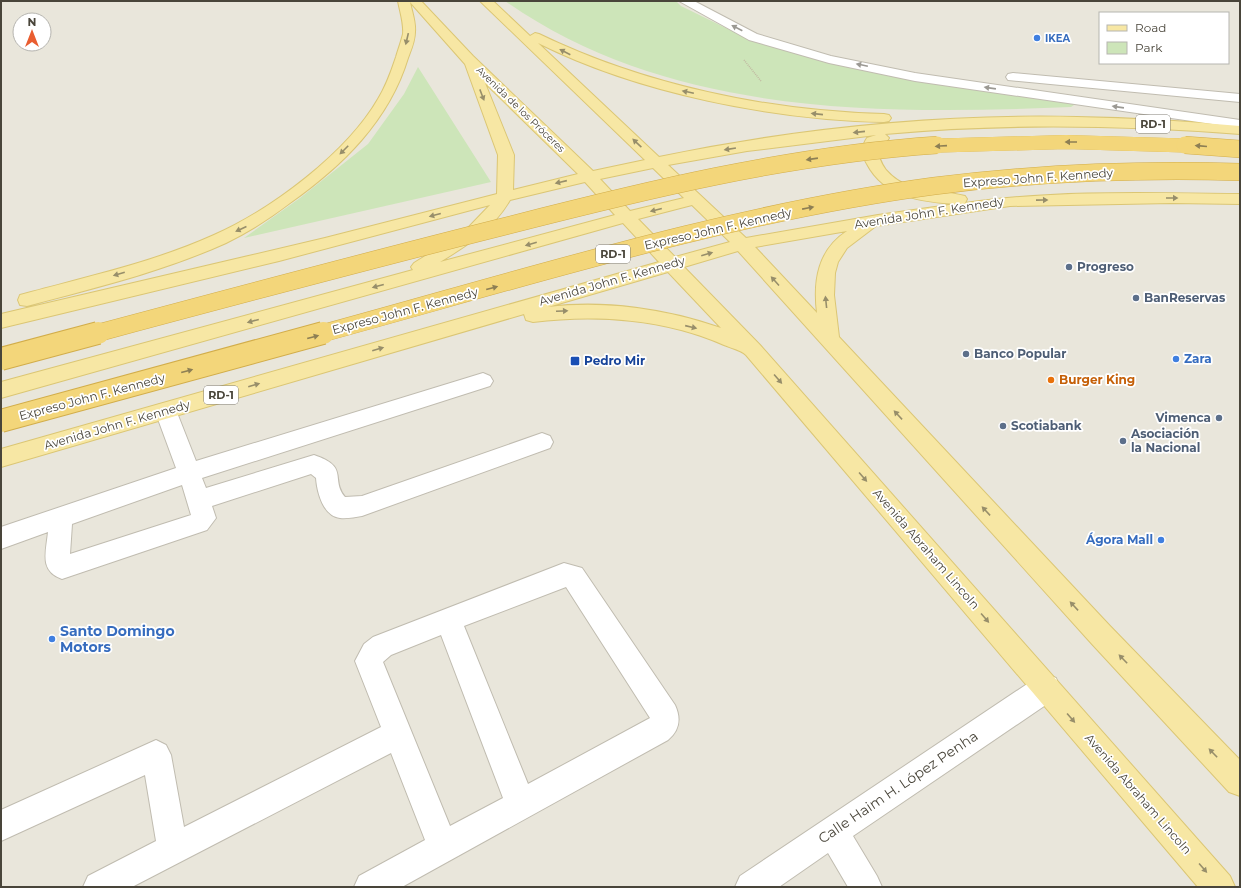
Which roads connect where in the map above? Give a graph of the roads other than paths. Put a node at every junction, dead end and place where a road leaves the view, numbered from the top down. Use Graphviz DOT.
graph roads {
  1 [pos="404,1"];
  2 [pos="416,1"];
  3 [pos="486,1"];
  4 [pos="685,1"];
  5 [pos="500,14"];
  6 [pos="468,58"];
  7 [pos="1013,77"];
  8 [pos="1240,98"];
  9 [pos="1065,121"];
  10 [pos="1240,124"];
  11 [pos="919,127"];
  12 [pos="1240,130"];
  13 [pos="1240,149"];
  14 [pos="658,163"];
  15 [pos="1240,172"];
  16 [pos="589,176"];
  17 [pos="504,196"];
  18 [pos="1240,199"];
  19 [pos="694,200"];
  20 [pos="1010,200"];
  21 [pos="626,217"];
  22 [pos="878,220"];
  23 [pos="742,244"];
  24 [pos="672,264"];
  25 [pos="397,281"];
  26 [pos="1,308"];
  27 [pos="1,321"];
  28 [pos="441,330"];
  29 [pos="830,340"];
  30 [pos="753,350"];
  31 [pos="1,359"];
  32 [pos="483,381"];
  33 [pos="1,390"];
  34 [pos="166,411"];
  35 [pos="1,421"];
  36 [pos="542,442"];
  37 [pos="1,458"];
  38 [pos="189,473"];
  39 [pos="198,500"];
  40 [pos="61,518"];
  41 [pos="1,538"];
  42 [pos="448,620"];
  43 [pos="1046,688"];
  44 [pos="397,734"];
  45 [pos="1240,781"];
  46 [pos="521,805"];
  47 [pos="1,826"];
  48 [pos="832,832"];
  49 [pos="443,847"];
  50 [pos="173,849"];
  51 [pos="99,887"];
  52 [pos="370,887"];
  53 [pos="751,887"];
  54 [pos="866,887"];
  55 [pos="1219,887"];
  1 -- 26 [label="main road, one-way"];
  2 -- 6 [label="main road, Avenida de los Próceres"];
  3 -- 5 [label="main road"];
  10 -- 4 [label="street, one-way"];
  9 -- 5 [label="main road, one-way"];
  14 -- 5 [label="main road, one-way"];
  6 -- 16 [label="main road, Avenida de los Próceres"];
  6 -- 17 [label="main road, one-way"];
  7 -- 8 [label="street"];
  9 -- 11 [label="main road, RD-1"];
  9 -- 12 [label="main road, RD-1"];
  11 -- 14 [label="main road, RD-1, one-way"];
  11 -- 20 [label="main road"];
  13 -- 31 [label="highway, RD-1, one-way, bridge"];
  14 -- 16 [label="main road, RD-1"];
  14 -- 19 [label="main road"];
  35 -- 15 [label="highway, Expreso John F. Kennedy / RD-1, one-way, bridge"];
  16 -- 17 [label="main road, RD-1, one-way"];
  16 -- 21 [label="main road, Avenida de los Próceres"];
  17 -- 25 [label="main road"];
  17 -- 27 [label="main road, RD-1, one-way"];
  20 -- 18 [label="main road, Avenida John F. Kennedy / RD-1, one-way"];
  19 -- 21 [label="main road, one-way"];
  19 -- 23 [label="main road"];
  20 -- 22 [label="main road, Avenida John F. Kennedy / RD-1"];
  21 -- 24 [label="main road, Avenida Abraham Lincoln"];
  21 -- 25 [label="main road, one-way"];
  22 -- 23 [label="main road, Avenida John F. Kennedy / RD-1"];
  29 -- 22 [label="main road, one-way"];
  24 -- 23 [label="main road, Avenida John F. Kennedy / RD-1, one-way"];
  29 -- 23 [label="main road, one-way"];
  24 -- 28 [label="main road, Avenida John F. Kennedy / RD-1"];
  24 -- 30 [label="main road, Avenida Abraham Lincoln"];
  25 -- 33 [label="main road, one-way"];
  28 -- 30 [label="main road, one-way"];
  34 -- 28 [label="main road, Avenida John F. Kennedy / RD-1, one-way"];
  45 -- 29 [label="main road, one-way"];
  30 -- 43 [label="main road, Avenida Abraham Lincoln, one-way"];
  32 -- 38 [label="street"];
  34 -- 37 [label="main road, Avenida John F. Kennedy / RD-1"];
  34 -- 38 [label="street"];
  36 -- 39 [label="street"];
  38 -- 39 [label="street"];
  38 -- 40 [label="street"];
  39 -- 40 [label="street"];
  40 -- 41 [label="street"];
  42 -- 44 [label="street"];
  42 -- 46 [label="street"];
  42 -- 46 [label="street"];
  43 -- 48 [label="street, Calle Haim H. López Penha"];
  43 -- 55 [label="main road, Avenida Abraham Lincoln, one-way"];
  44 -- 49 [label="street"];
  44 -- 50 [label="street"];
  46 -- 49 [label="street"];
  47 -- 50 [label="street"];
  48 -- 53 [label="street, Calle Haim H. López Penha"];
  48 -- 54 [label="street"];
  49 -- 52 [label="street"];
  50 -- 51 [label="street"];
}
